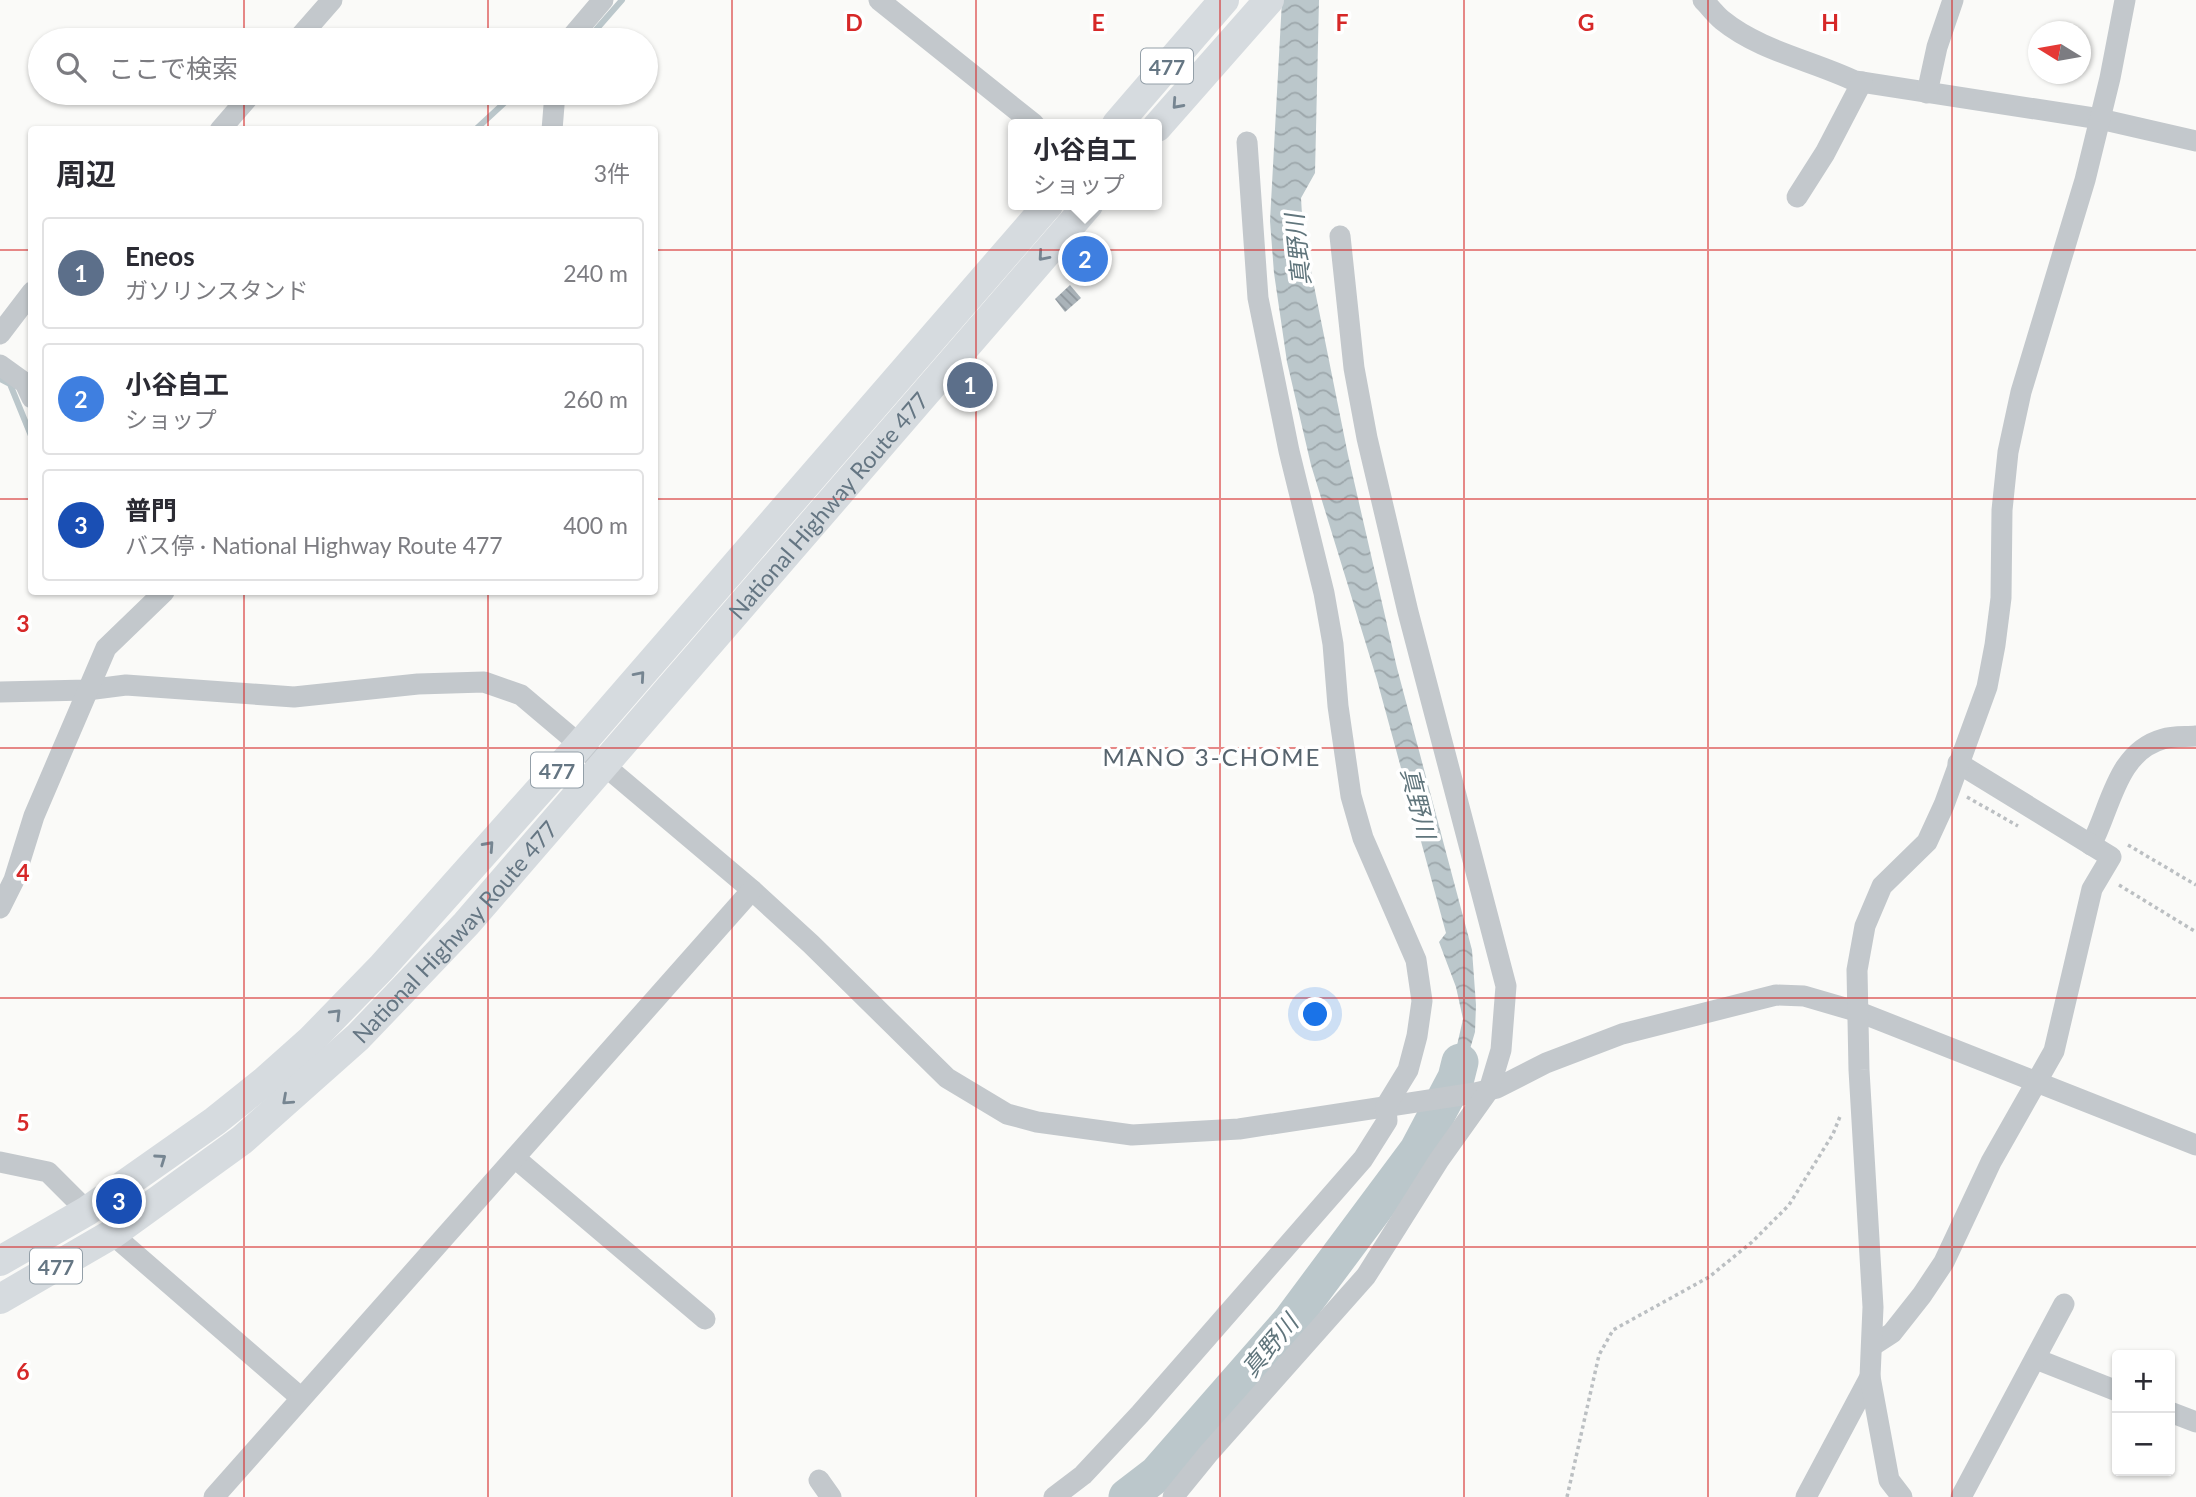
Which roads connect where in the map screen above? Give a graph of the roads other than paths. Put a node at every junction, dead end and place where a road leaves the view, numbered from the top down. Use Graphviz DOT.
graph roads {
  1 [pos="332,0"];
  2 [pos="603,0"];
  3 [pos="879,0"];
  4 [pos="1269,0"];
  5 [pos="1703,0"];
  6 [pos="1953,0"];
  7 [pos="2125,0"];
  8 [pos="1220,4"];
  9 [pos="308,28"];
  10 [pos="579,28"];
  11 [pos="1862,82"];
  12 [pos="1927,93"];
  13 [pos="241,105"];
  14 [pos="554,105"];
  15 [pos="1028,119"];
  16 [pos="1121,119"];
  17 [pos="2100,119"];
  18 [pos="1162,121"];
  19 [pos="223,126"];
  20 [pos="552,126"];
  21 [pos="2196,141"];
  22 [pos="1247,142"];
  23 [pos="1797,197"];
  24 [pos="1044,210"];
  25 [pos="1084,210"];
  26 [pos="1340,236"];
  27 [pos="28,297"];
  28 [pos="0,334"];
  29 [pos="0,365"];
  30 [pos="28,390"];
  31 [pos="161,595"];
  32 [pos="87,690"];
  33 [pos="0,692"];
  34 [pos="2196,736"];
  35 [pos="579,746"];
  36 [pos="1958,763"];
  37 [pos="604,765"];
  38 [pos="2091,845"];
  39 [pos="752,890"];
  40 [pos="0,908"];
  41 [pos="1859,1012"];
  42 [pos="2037,1082"];
  43 [pos="1482,1092"];
  44 [pos="1394,1104"];
  45 [pos="2196,1145"];
  46 [pos="515,1158"];
  47 [pos="0,1162"];
  48 [pos="87,1211"];
  49 [pos="111,1234"];
  50 [pos="0,1261"];
  51 [pos="0,1298"];
  52 [pos="2064,1304"];
  53 [pos="705,1319"];
  54 [pos="1872,1346"];
  55 [pos="2036,1359"];
  56 [pos="1870,1377"];
  57 [pos="2112,1389"];
  58 [pos="300,1397"];
  59 [pos="2173,1413"];
  60 [pos="2196,1422"];
  61 [pos="214,1497"];
  62 [pos="1054,1497"];
  63 [pos="1173,1497"];
  64 [pos="1806,1497"];
  65 [pos="1902,1497"];
  66 [pos="1962,1497"];
  1 -- 9 [label="street"];
  2 -- 10 [label="street"];
  3 -- 15 [label="street"];
  4 -- 18 [label="highway, 477, one-way"];
  5 -- 11 [label="street"];
  6 -- 12 [label="street"];
  7 -- 17 [label="street"];
  8 -- 16 [label="highway, 477"];
  11 -- 12 [label="street"];
  11 -- 23 [label="street"];
  12 -- 17 [label="street"];
  13 -- 19 [label="street"];
  14 -- 20 [label="street"];
  17 -- 21 [label="street"];
  17 -- 36 [label="street"];
  22 -- 44 [label="street"];
  35 -- 24 [label="highway, National Highway Route 477 / 477, one-way"];
  25 -- 37 [label="highway, National Highway Route 477 / 477, one-way"];
  26 -- 43 [label="street"];
  27 -- 28 [label="street"];
  29 -- 30 [label="street"];
  31 -- 32 [label="street"];
  32 -- 33 [label="street"];
  32 -- 35 [label="street"];
  32 -- 40 [label="street"];
  34 -- 38 [label="street"];
  35 -- 37 [label="street"];
  48 -- 35 [label="highway, National Highway Route 477 / 477, one-way"];
  36 -- 38 [label="street"];
  36 -- 41 [label="street"];
  37 -- 39 [label="street"];
  37 -- 49 [label="highway, National Highway Route 477 / 477, one-way"];
  38 -- 42 [label="street"];
  39 -- 44 [label="street"];
  39 -- 46 [label="street"];
  41 -- 42 [label="street"];
  41 -- 43 [label="street"];
  41 -- 54 [label="street"];
  42 -- 45 [label="street"];
  42 -- 54 [label="street"];
  43 -- 44 [label="street"];
  43 -- 63 [label="street"];
  44 -- 62 [label="street"];
  46 -- 53 [label="street"];
  46 -- 58 [label="street"];
  47 -- 48 [label="street"];
  48 -- 50 [label="highway, National Highway Route 477 / 477"];
  49 -- 51 [label="highway, National Highway Route 477 / 477"];
  49 -- 58 [label="street"];
  52 -- 55 [label="street"];
  54 -- 56 [label="street"];
  55 -- 57 [label="street"];
  55 -- 66 [label="street"];
  56 -- 64 [label="street"];
  56 -- 65 [label="street"];
  58 -- 61 [label="street"];
  59 -- 60 [label="street"];
}
